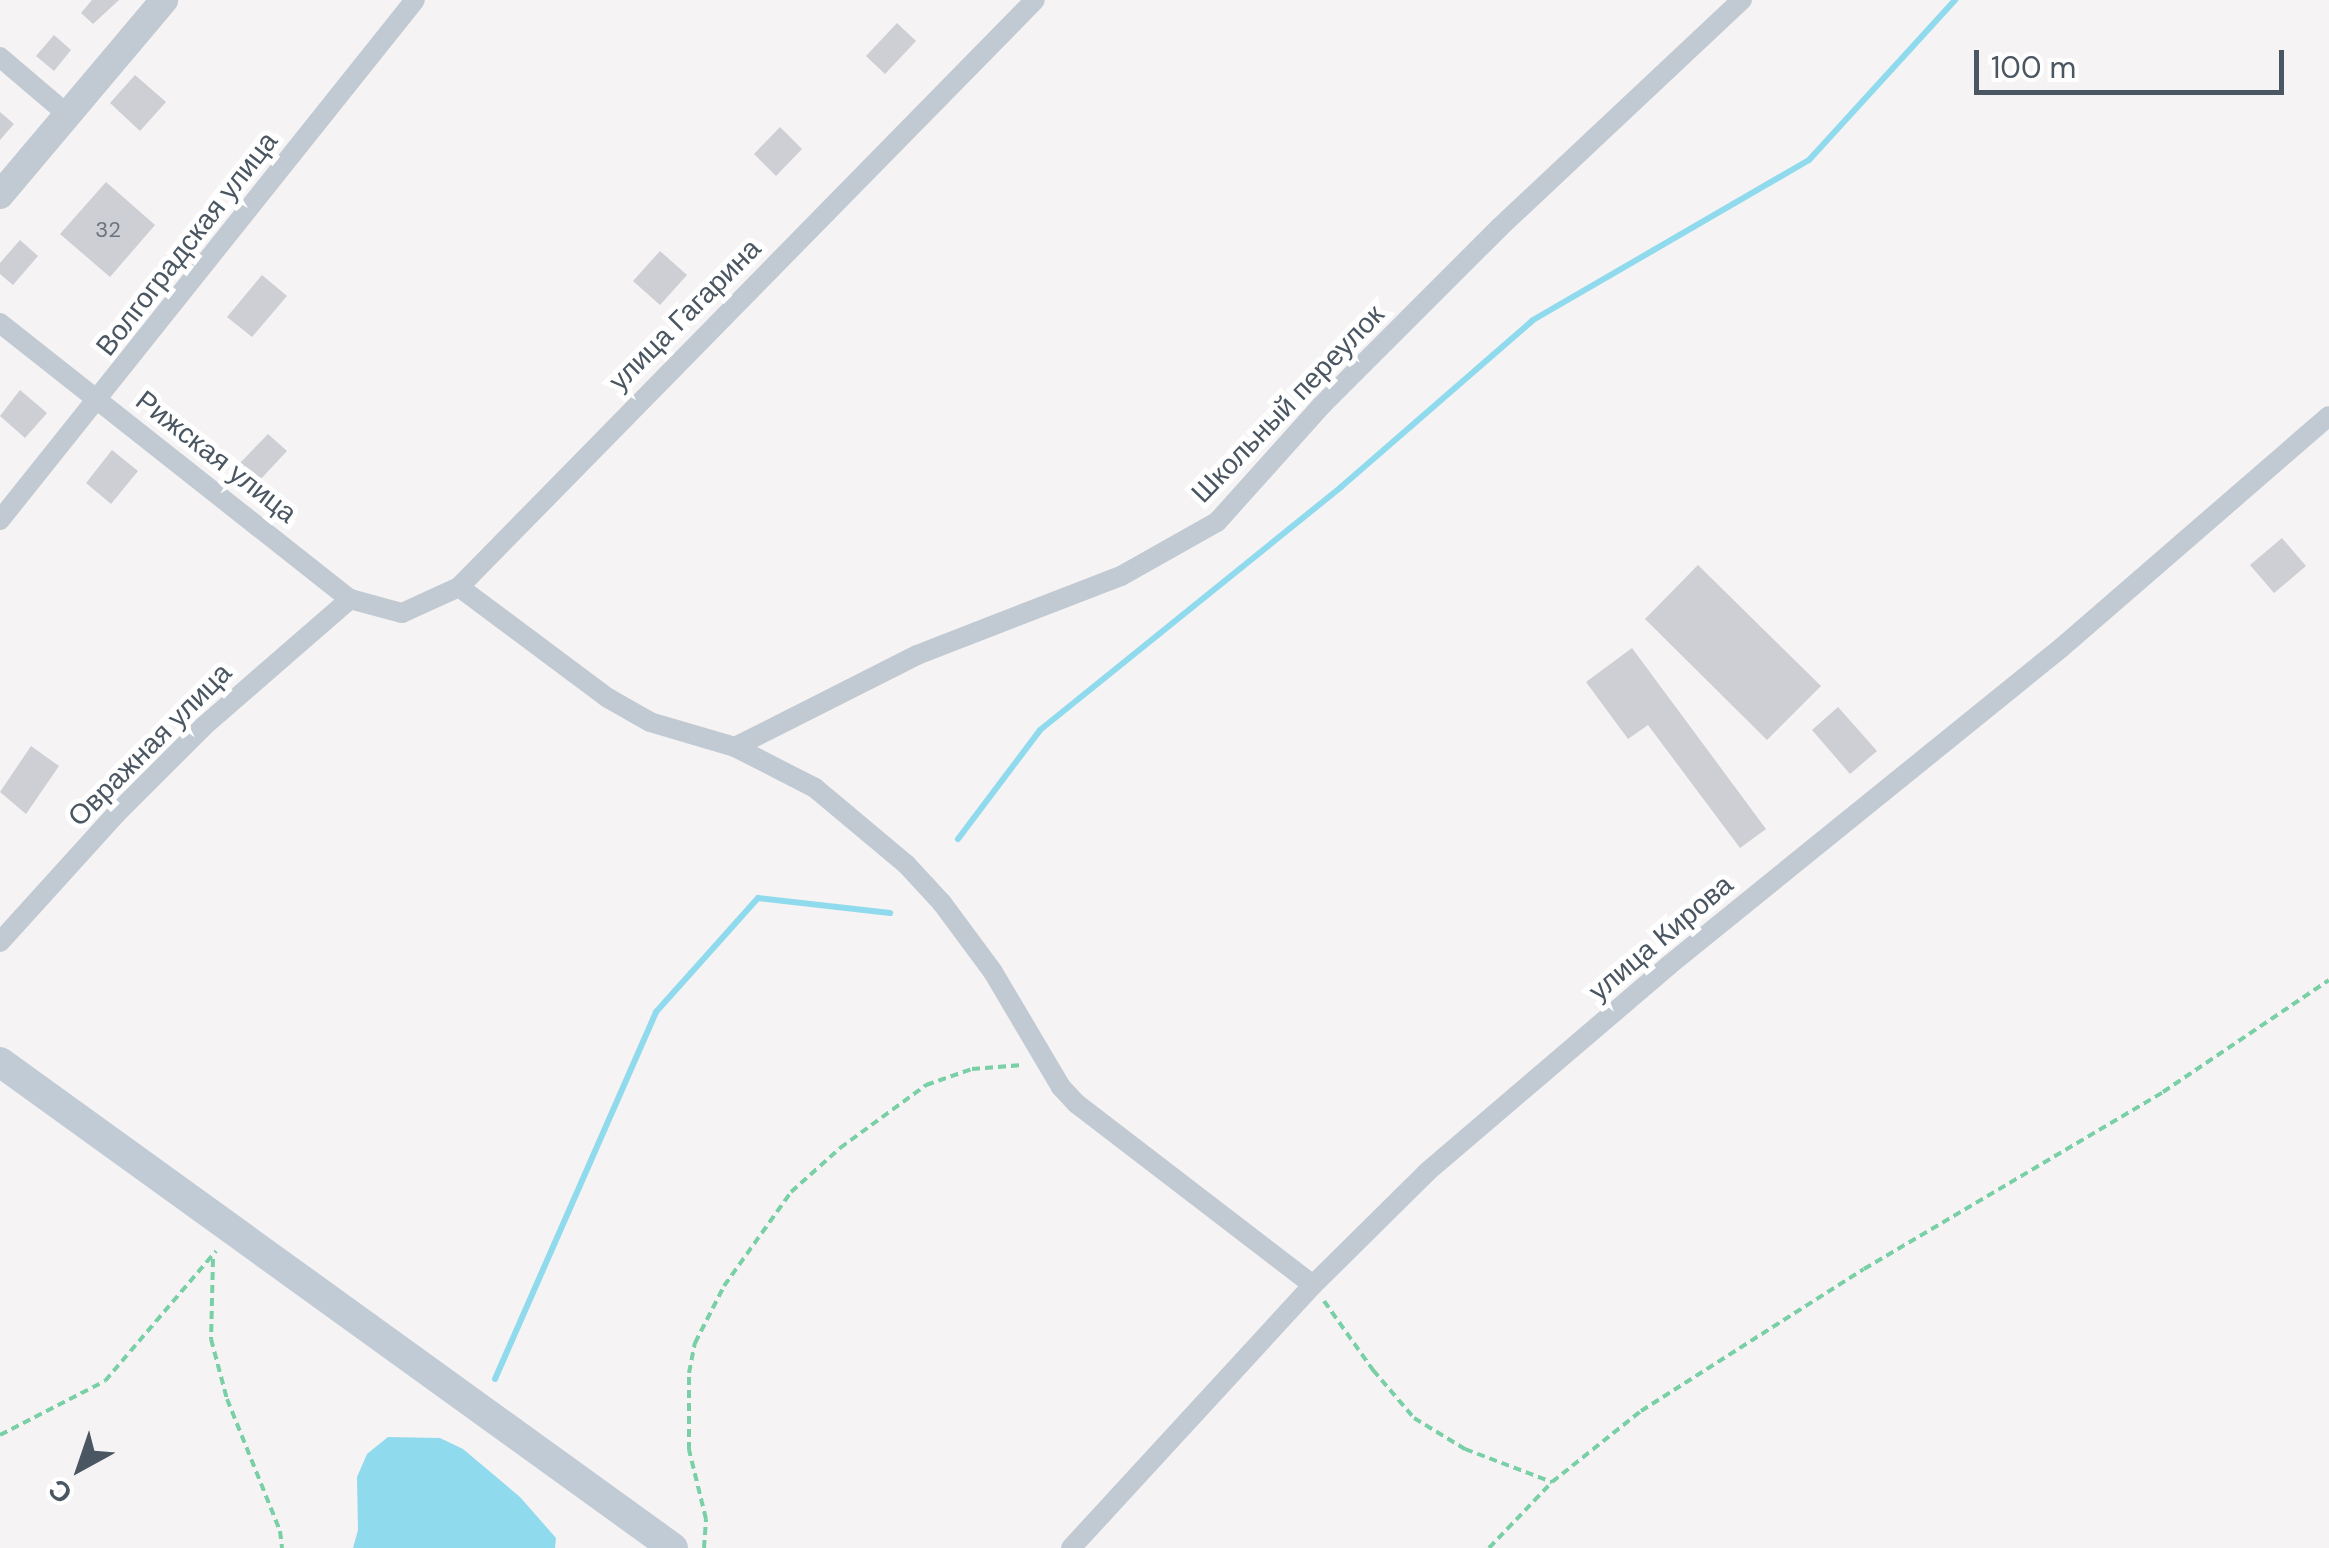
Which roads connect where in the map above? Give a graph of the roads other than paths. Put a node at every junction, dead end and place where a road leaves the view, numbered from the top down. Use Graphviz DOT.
graph roads {
  1 [pos="164,0"];
  2 [pos="415,0"];
  3 [pos="1035,0"];
  4 [pos="1742,0"];
  5 [pos="0,57"];
  6 [pos="68,114"];
  7 [pos="0,195"];
  8 [pos="0,323"];
  9 [pos="98,400"];
  10 [pos="2329,416"];
  11 [pos="0,520"];
  12 [pos="460,587"];
  13 [pos="350,599"];
  14 [pos="735,747"];
  15 [pos="0,942"];
  16 [pos="0,1062"];
  17 [pos="1313,1284"];
  18 [pos="673,1548"];
  19 [pos="1072,1548"];
  1 -- 6 [label="street"];
  2 -- 9 [label="street, Волгоградская улица"];
  3 -- 12 [label="street, улица Гагарина"];
  4 -- 14 [label="street, Школьный переулок"];
  5 -- 6 [label="street"];
  6 -- 7 [label="street"];
  8 -- 9 [label="street, Рижская улица"];
  9 -- 11 [label="street, Волгоградская улица"];
  9 -- 13 [label="street, Рижская улица"];
  10 -- 17 [label="street, улица Кирова"];
  12 -- 13 [label="street, улица Гагарина"];
  12 -- 14 [label="street"];
  13 -- 15 [label="street, Овражная улица"];
  14 -- 17 [label="street"];
  16 -- 18 [label="main road"];
  17 -- 19 [label="street, улица Кирова"];
}
